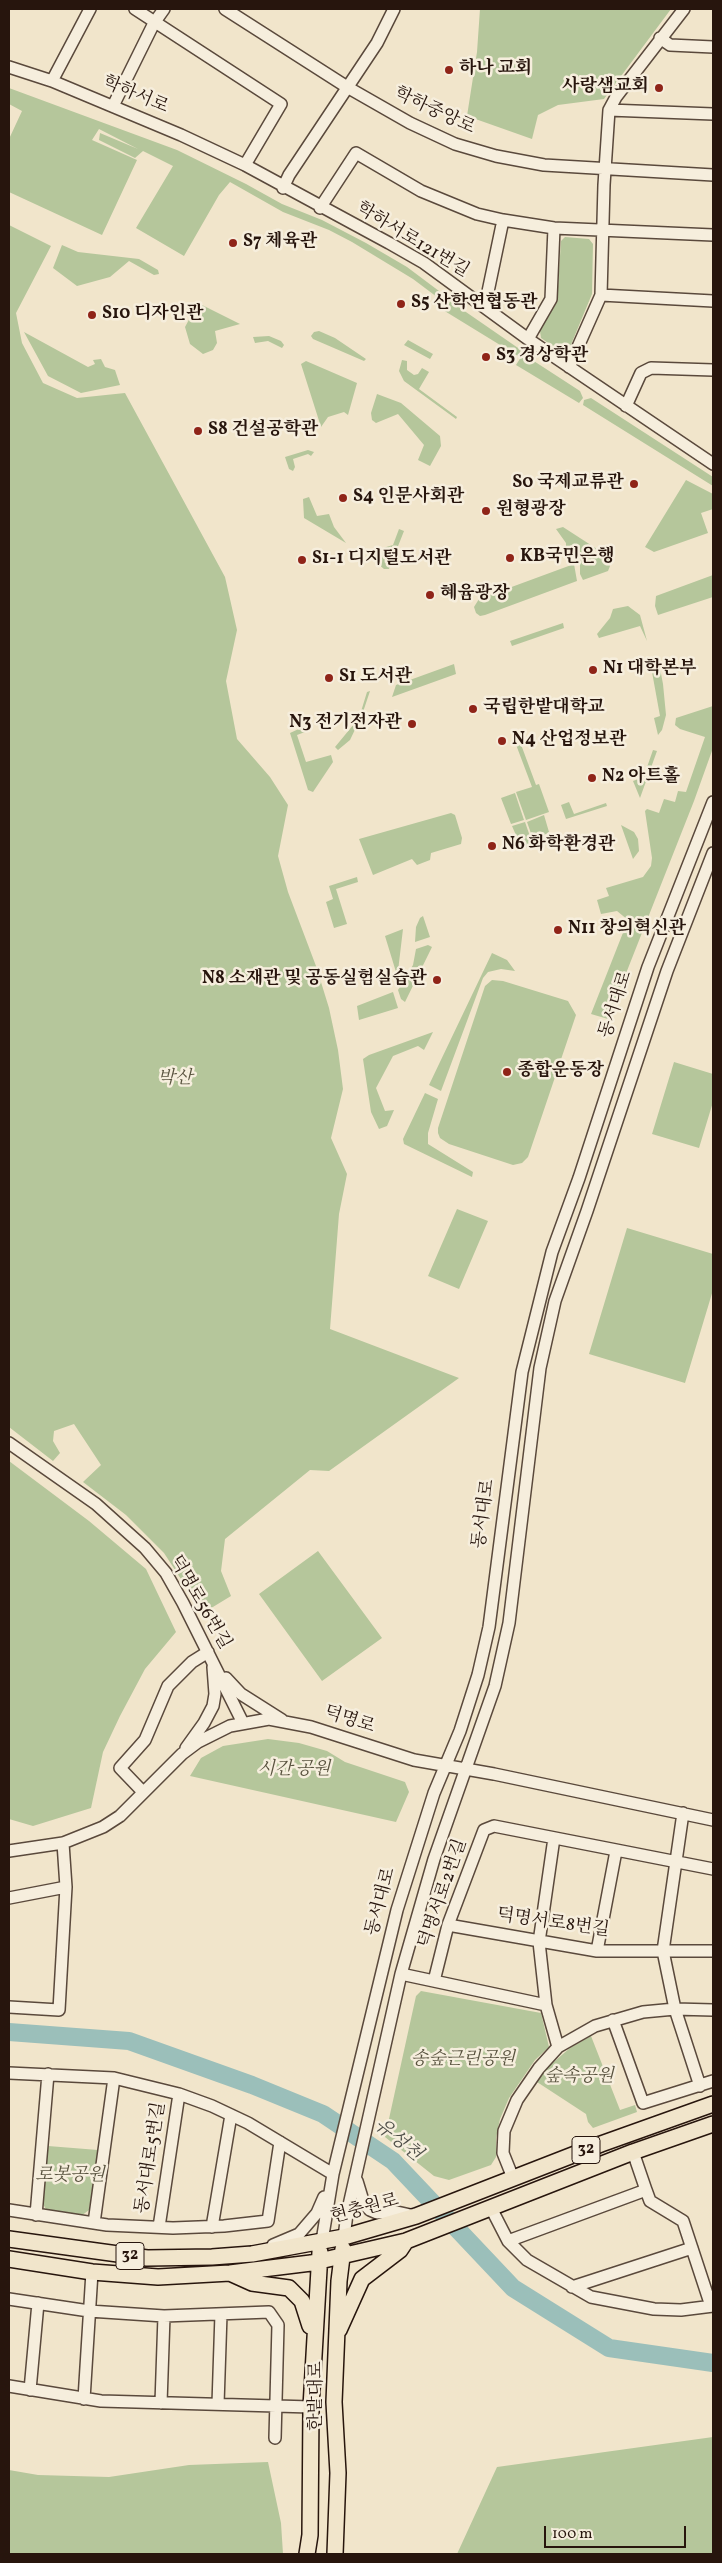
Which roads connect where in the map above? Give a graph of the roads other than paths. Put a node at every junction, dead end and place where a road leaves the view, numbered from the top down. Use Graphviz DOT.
graph roads {
  1 [pos="90,9"];
  2 [pos="135,9"];
  3 [pos="164,9"];
  4 [pos="226,9"];
  5 [pos="394,9"];
  6 [pos="684,9"];
  7 [pos="154,23"];
  8 [pos="660,38"];
  9 [pos="713,47"];
  10 [pos="9,67"];
  11 [pos="52,82"];
  12 [pos="347,87"];
  13 [pos="113,106"];
  14 [pos="610,110"];
  15 [pos="713,114"];
  16 [pos="245,165"];
  17 [pos="605,170"];
  18 [pos="713,176"];
  19 [pos="283,188"];
  20 [pos="320,208"];
  21 [pos="503,220"];
  22 [pos="554,228"];
  23 [pos="604,231"];
  24 [pos="713,235"];
  25 [pos="601,295"];
  26 [pos="713,301"];
  27 [pos="484,306"];
  28 [pos="528,339"];
  29 [pos="569,366"];
  30 [pos="713,370"];
  31 [pos="626,406"];
  32 [pos="713,464"];
  33 [pos="713,802"];
  34 [pos="713,853"];
  35 [pos="9,1443"];
  36 [pos="210,1655"];
  37 [pos="282,1720"];
  38 [pos="243,1723"];
  39 [pos="182,1754"];
  40 [pos="446,1765"];
  41 [pos="466,1769"];
  42 [pos="143,1792"];
  43 [pos="683,1813"];
  44 [pos="713,1820"];
  45 [pos="554,1838"];
  46 [pos="63,1843"];
  47 [pos="9,1851"];
  48 [pos="616,1851"];
  49 [pos="675,1862"];
  50 [pos="713,1869"];
  51 [pos="66,1887"];
  52 [pos="9,1898"];
  53 [pos="448,1925"];
  54 [pos="539,1942"];
  55 [pos="597,1951"];
  56 [pos="663,1951"];
  57 [pos="713,1951"];
  58 [pos="401,1974"];
  59 [pos="434,1981"];
  60 [pos="546,2006"];
  61 [pos="9,2007"];
  62 [pos="675,2010"];
  63 [pos="713,2010"];
  64 [pos="613,2020"];
  65 [pos="558,2046"];
  66 [pos="9,2073"];
  67 [pos="48,2074"];
  68 [pos="114,2078"];
  69 [pos="713,2081"];
  70 [pos="700,2086"];
  71 [pos="179,2094"];
  72 [pos="713,2104"];
  73 [pos="231,2115"];
  74 [pos="713,2124"];
  75 [pos="280,2142"];
  76 [pos="633,2152"];
  77 [pos="334,2170"];
  78 [pos="513,2178"];
  79 [pos="356,2179"];
  80 [pos="646,2190"];
  81 [pos="491,2208"];
  82 [pos="9,2210"];
  83 [pos="36,2215"];
  84 [pos="416,2216"];
  85 [pos="94,2223"];
  86 [pos="159,2227"];
  87 [pos="212,2227"];
  88 [pos="344,2237"];
  89 [pos="9,2239"];
  90 [pos="322,2241"];
  91 [pos="406,2241"];
  92 [pos="508,2241"];
  93 [pos="692,2248"];
  94 [pos="252,2254"];
  95 [pos="342,2257"];
  96 [pos="13,2260"];
  97 [pos="320,2261"];
  98 [pos="92,2272"];
  99 [pos="230,2274"];
  100 [pos="572,2287"];
  101 [pos="9,2299"];
  102 [pos="38,2303"];
  103 [pos="712,2306"];
  104 [pos="89,2311"];
  105 [pos="221,2314"];
  106 [pos="164,2316"];
  107 [pos="337,2333"];
  108 [pos="314,2338"];
  109 [pos="9,2386"];
  110 [pos="30,2390"];
  111 [pos="84,2399"];
  112 [pos="161,2403"];
  113 [pos="218,2404"];
  114 [pos="277,2407"];
  115 [pos="311,2407"];
  116 [pos="275,2438"];
  117 [pos="307,2554"];
  118 [pos="335,2554"];
  1 -- 11 [label="street"];
  2 -- 7 [label="street"];
  3 -- 7 [label="street"];
  4 -- 12 [label="street, 학하중앙로"];
  5 -- 12 [label="street"];
  6 -- 8 [label="street"];
  7 -- 13 [label="street"];
  7 -- 16 [label="street"];
  8 -- 9 [label="street"];
  8 -- 14 [label="street"];
  10 -- 11 [label="street, 학하서로"];
  11 -- 13 [label="street, 학하서로"];
  12 -- 17 [label="street, 학하중앙로"];
  12 -- 19 [label="street"];
  13 -- 16 [label="street, 학하서로"];
  14 -- 15 [label="street"];
  14 -- 17 [label="street"];
  16 -- 19 [label="street, 학하서로"];
  17 -- 18 [label="street, 학하중앙로"];
  17 -- 23 [label="street"];
  19 -- 20 [label="street, 학하서로121번길"];
  20 -- 21 [label="street"];
  20 -- 27 [label="street, 학하서로121번길"];
  21 -- 22 [label="street"];
  21 -- 27 [label="street, 학하서로121번길"];
  22 -- 23 [label="street"];
  22 -- 28 [label="street"];
  23 -- 24 [label="street"];
  23 -- 25 [label="street"];
  25 -- 26 [label="street"];
  25 -- 29 [label="street"];
  27 -- 28 [label="street, 학하서로121번길"];
  28 -- 29 [label="street, 학하서로121번길"];
  29 -- 31 [label="street, 학하서로121번길"];
  30 -- 31 [label="street"];
  31 -- 32 [label="street, 학하서로121번길"];
  33 -- 40 [label="street, 동서대로"];
  34 -- 41 [label="street, 동서대로"];
  35 -- 36 [label="street, 덕명로56번길"];
  36 -- 37 [label="street"];
  36 -- 38 [label="street, 덕명로56번길"];
  36 -- 39 [label="street"];
  36 -- 42 [label="street"];
  37 -- 38 [label="street, 덕명로"];
  37 -- 40 [label="street, 덕명로"];
  38 -- 39 [label="street, 덕명로"];
  39 -- 42 [label="street, 덕명로"];
  40 -- 41 [label="street, 덕명로"];
  40 -- 77 [label="street, 동서대로"];
  41 -- 43 [label="street, 덕명로"];
  41 -- 58 [label="street, 동서대로"];
  42 -- 46 [label="street, 덕명로"];
  43 -- 44 [label="street, 덕명로"];
  43 -- 49 [label="street"];
  45 -- 48 [label="street, 덕명서로2번길"];
  45 -- 53 [label="street, 덕명서로2번길"];
  45 -- 54 [label="street"];
  46 -- 47 [label="street, 덕명로"];
  46 -- 51 [label="street"];
  48 -- 49 [label="street, 덕명서로2번길"];
  48 -- 55 [label="street"];
  49 -- 50 [label="street, 덕명서로2번길"];
  49 -- 56 [label="street"];
  51 -- 52 [label="street"];
  51 -- 61 [label="street"];
  53 -- 54 [label="street, 덕명서로8번길"];
  53 -- 59 [label="street, 덕명서로2번길"];
  54 -- 55 [label="street, 덕명서로8번길"];
  54 -- 60 [label="street"];
  55 -- 56 [label="street, 덕명서로8번길"];
  56 -- 57 [label="street, 덕명서로8번길"];
  56 -- 62 [label="street"];
  58 -- 59 [label="street"];
  58 -- 79 [label="street, 동서대로"];
  59 -- 60 [label="street"];
  60 -- 65 [label="street"];
  62 -- 63 [label="street"];
  62 -- 64 [label="street"];
  62 -- 70 [label="street"];
  64 -- 65 [label="street"];
  64 -- 70 [label="street"];
  65 -- 78 [label="street"];
  66 -- 67 [label="street, 동서대로5번길"];
  67 -- 68 [label="street, 동서대로5번길"];
  67 -- 83 [label="street"];
  68 -- 71 [label="street, 동서대로5번길"];
  68 -- 85 [label="street"];
  69 -- 70 [label="street"];
  71 -- 73 [label="street, 동서대로5번길"];
  71 -- 86 [label="street, 동서대로5번길"];
  72 -- 78 [label="main road, 현충원로 / 32"];
  73 -- 75 [label="street, 동서대로5번길"];
  73 -- 87 [label="street"];
  74 -- 76 [label="main road, 32"];
  75 -- 77 [label="street, 동서대로5번길"];
  75 -- 87 [label="street"];
  76 -- 80 [label="street"];
  76 -- 81 [label="main road, 32"];
  77 -- 90 [label="street, 동서대로"];
  77 -- 94 [label="street"];
  78 -- 84 [label="main road, 현충원로 / 32"];
  79 -- 84 [label="street"];
  79 -- 88 [label="street, 동서대로"];
  80 -- 92 [label="street"];
  80 -- 93 [label="street"];
  81 -- 91 [label="main road, 32"];
  81 -- 92 [label="street"];
  82 -- 83 [label="street"];
  83 -- 85 [label="street"];
  84 -- 88 [label="main road, 현충원로 / 32"];
  85 -- 86 [label="street"];
  86 -- 87 [label="street"];
  88 -- 90 [label="main road, 현충원로 / 32"];
  88 -- 95 [label="main road, 한밭대로"];
  89 -- 94 [label="main road, 현충원로 / 32"];
  90 -- 94 [label="main road, 현충원로 / 32"];
  90 -- 97 [label="main road, 한밭대로"];
  91 -- 95 [label="main road, 32"];
  91 -- 107 [label="main road"];
  92 -- 100 [label="street"];
  93 -- 100 [label="street"];
  93 -- 103 [label="street"];
  95 -- 97 [label="main road, 32"];
  95 -- 107 [label="main road, 한밭대로"];
  96 -- 98 [label="main road"];
  97 -- 99 [label="main road"];
  97 -- 108 [label="main road, 한밭대로"];
  98 -- 99 [label="main road"];
  98 -- 104 [label="street"];
  99 -- 108 [label="main road"];
  100 -- 103 [label="street"];
  101 -- 102 [label="street"];
  102 -- 104 [label="street"];
  102 -- 110 [label="street"];
  104 -- 106 [label="street"];
  104 -- 111 [label="street"];
  105 -- 106 [label="street"];
  105 -- 113 [label="street"];
  105 -- 114 [label="street"];
  106 -- 112 [label="street"];
  107 -- 118 [label="main road, 한밭대로"];
  108 -- 115 [label="main road, 한밭대로"];
  109 -- 110 [label="street"];
  110 -- 111 [label="street"];
  111 -- 112 [label="street"];
  112 -- 113 [label="street"];
  113 -- 114 [label="street"];
  114 -- 115 [label="street"];
  114 -- 116 [label="street"];
  115 -- 117 [label="main road, 한밭대로"];
}
